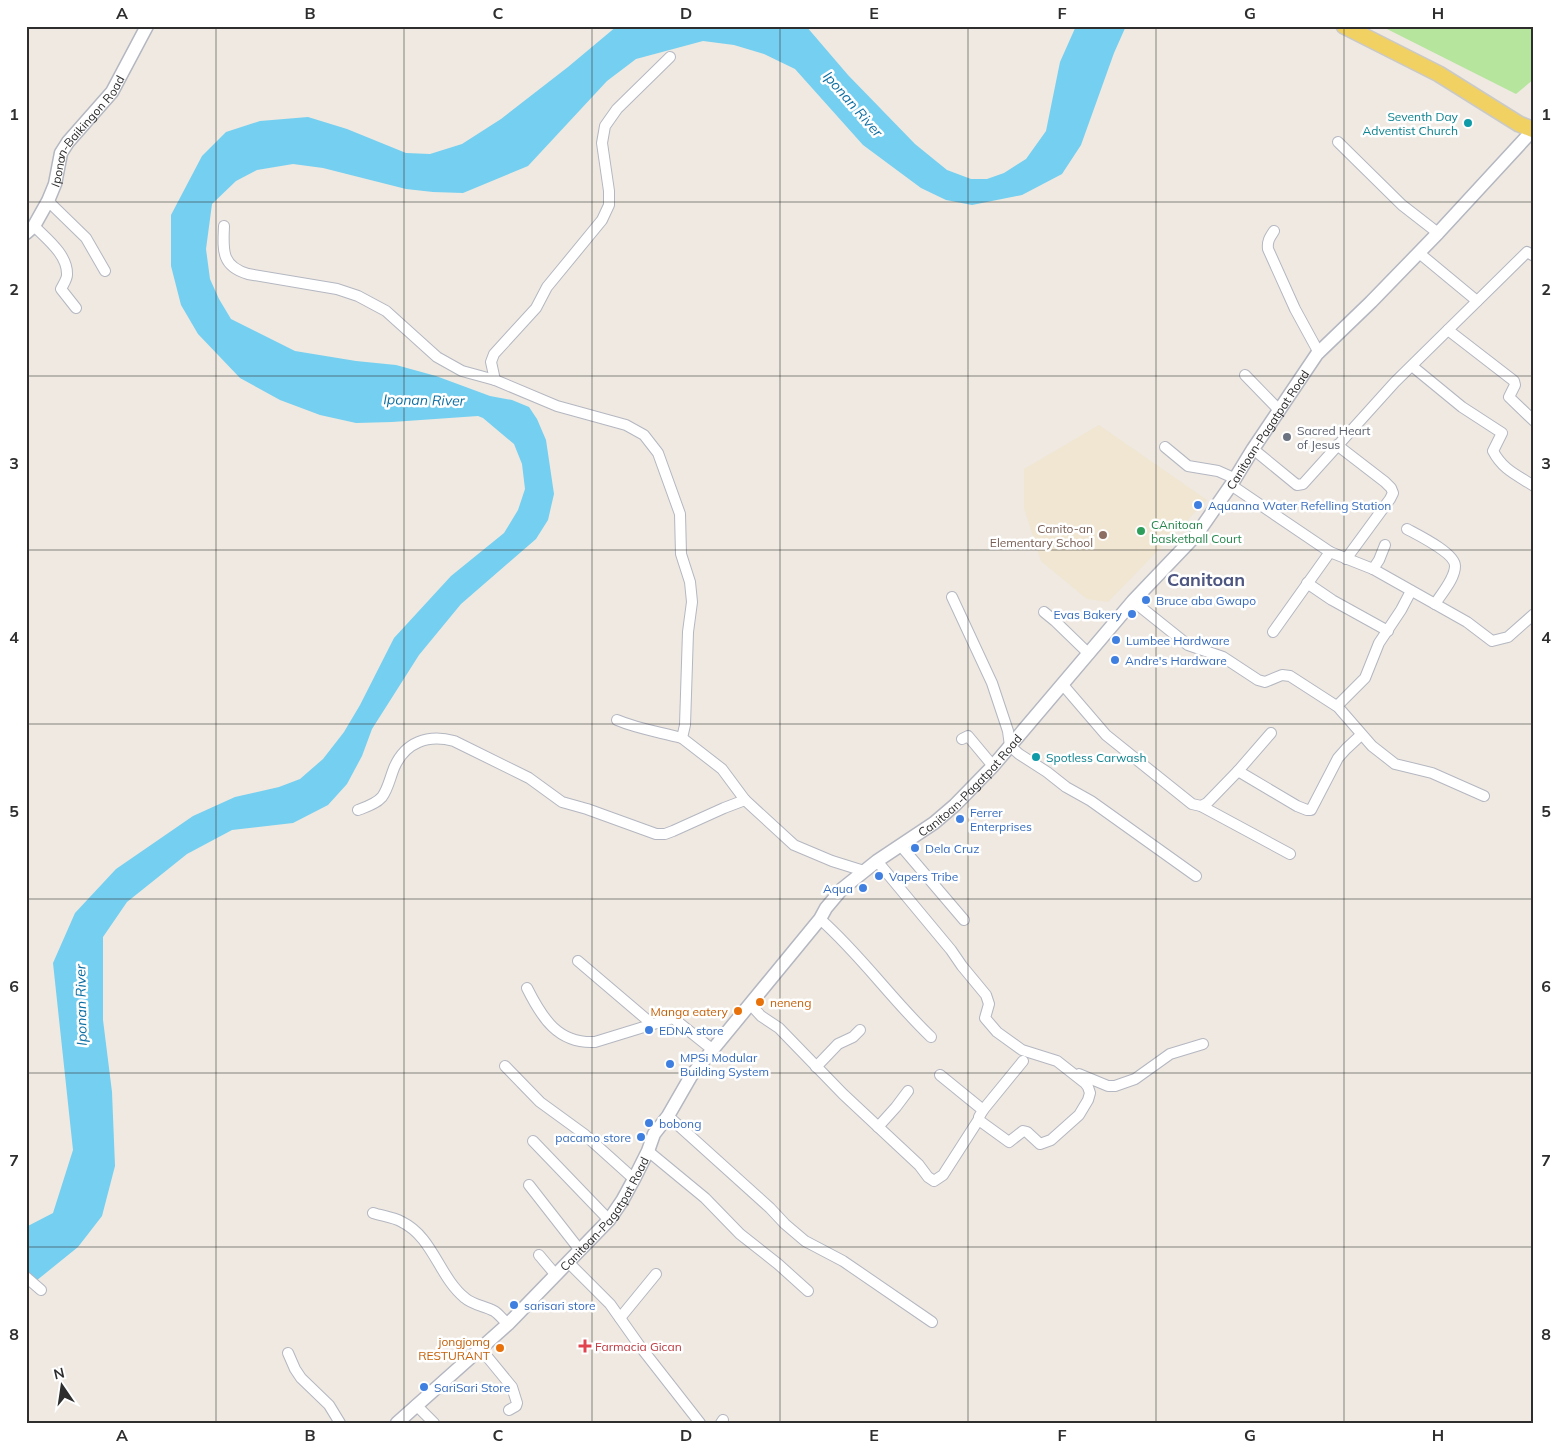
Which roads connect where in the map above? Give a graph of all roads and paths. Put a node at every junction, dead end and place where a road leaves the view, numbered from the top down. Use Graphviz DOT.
graph roads {
  1 [pos="148,26"];
  2 [pos="1344,26"];
  3 [pos="670,58"];
  4 [pos="1534,130"];
  5 [pos="1338,142"];
  6 [pos="48,201"];
  7 [pos="224,226"];
  8 [pos="30,230"];
  9 [pos="1274,231"];
  10 [pos="1438,233"];
  11 [pos="1419,253"];
  12 [pos="1534,256"];
  13 [pos="105,271"];
  14 [pos="1477,302"];
  15 [pos="76,308"];
  16 [pos="1448,330"];
  17 [pos="1319,352"];
  18 [pos="1412,366"];
  19 [pos="1245,375"];
  20 [pos="495,380"];
  21 [pos="1279,410"];
  22 [pos="1534,421"];
  23 [pos="1337,446"];
  24 [pos="1165,447"];
  25 [pos="1253,449"];
  26 [pos="1233,482"];
  27 [pos="1534,486"];
  28 [pos="1407,529"];
  29 [pos="1384,545"];
  30 [pos="1330,552"];
  31 [pos="1346,559"];
  32 [pos="1373,569"];
  33 [pos="1307,583"];
  34 [pos="1411,590"];
  35 [pos="952,597"];
  36 [pos="1134,601"];
  37 [pos="1435,604"];
  38 [pos="1044,612"];
  39 [pos="1534,614"];
  40 [pos="1388,631"];
  41 [pos="1273,632"];
  42 [pos="1089,654"];
  43 [pos="1063,685"];
  44 [pos="1337,706"];
  45 [pos="617,720"];
  46 [pos="1271,733"];
  47 [pos="1361,735"];
  48 [pos="682,738"];
  49 [pos="962,739"];
  50 [pos="1010,746"];
  51 [pos="993,766"];
  52 [pos="1238,771"];
  53 [pos="1484,796"];
  54 [pos="746,800"];
  55 [pos="1201,806"];
  56 [pos="358,810"];
  57 [pos="901,846"];
  58 [pos="1290,854"];
  59 [pos="878,860"];
  60 [pos="864,871"];
  61 [pos="1196,876"];
  62 [pos="820,919"];
  63 [pos="964,920"];
  64 [pos="578,961"];
  65 [pos="527,988"];
  66 [pos="750,1005"];
  67 [pos="652,1024"];
  68 [pos="860,1030"];
  69 [pos="931,1037"];
  70 [pos="1203,1044"];
  71 [pos="713,1050"];
  72 [pos="1023,1061"];
  73 [pos="505,1066"];
  74 [pos="816,1067"];
  75 [pos="1073,1073"];
  76 [pos="940,1075"];
  77 [pos="908,1091"];
  78 [pos="981,1114"];
  79 [pos="668,1116"];
  80 [pos="878,1127"];
  81 [pos="533,1141"];
  82 [pos="648,1151"];
  83 [pos="634,1179"];
  84 [pos="529,1185"];
  85 [pos="372,1214"];
  86 [pos="609,1220"];
  87 [pos="579,1249"];
  88 [pos="539,1255"];
  89 [pos="568,1262"];
  90 [pos="555,1274"];
  91 [pos="656,1274"];
  92 [pos="26,1277"];
  93 [pos="41,1290"];
  94 [pos="808,1291"];
  95 [pos="620,1318"];
  96 [pos="932,1322"];
  97 [pos="508,1324"];
  98 [pos="480,1348"];
  99 [pos="288,1354"];
  100 [pos="416,1405"];
  101 [pos="509,1410"];
  102 [pos="340,1423"];
  103 [pos="397,1423"];
  104 [pos="434,1423"];
  105 [pos="700,1423"];
  1 -- 6 [label="street, Iponan-Baikingon Road"];
  2 -- 4 [label="main road"];
  3 -- 20 [label="street"];
  4 -- 10 [label="street, Canitoan-Pagatpat Road"];
  5 -- 10 [label="street"];
  6 -- 8 [label="street, Iponan-Baikingon Road"];
  6 -- 13 [label="street"];
  7 -- 20 [label="street"];
  8 -- 15 [label="street"];
  9 -- 17 [label="street"];
  10 -- 11 [label="street, Canitoan-Pagatpat Road"];
  11 -- 14 [label="street"];
  11 -- 17 [label="street, Canitoan-Pagatpat Road"];
  12 -- 14 [label="street"];
  14 -- 16 [label="street"];
  16 -- 18 [label="street"];
  16 -- 22 [label="street"];
  17 -- 21 [label="street, Canitoan-Pagatpat Road"];
  18 -- 23 [label="street"];
  18 -- 27 [label="street"];
  19 -- 21 [label="street"];
  20 -- 48 [label="street"];
  21 -- 25 [label="street, Canitoan-Pagatpat Road"];
  23 -- 25 [label="street"];
  23 -- 31 [label="street"];
  24 -- 26 [label="street"];
  25 -- 26 [label="street, Canitoan-Pagatpat Road"];
  26 -- 30 [label="street"];
  26 -- 36 [label="street, Canitoan-Pagatpat Road"];
  28 -- 37 [label="street"];
  29 -- 32 [label="street"];
  30 -- 31 [label="street"];
  30 -- 33 [label="street"];
  31 -- 32 [label="street"];
  32 -- 34 [label="street"];
  33 -- 40 [label="street"];
  33 -- 41 [label="street"];
  34 -- 37 [label="street"];
  34 -- 40 [label="street"];
  35 -- 50 [label="street"];
  36 -- 42 [label="street, Canitoan-Pagatpat Road"];
  36 -- 44 [label="street"];
  37 -- 39 [label="street"];
  38 -- 42 [label="street"];
  40 -- 44 [label="street"];
  42 -- 43 [label="street, Canitoan-Pagatpat Road"];
  43 -- 50 [label="street, Canitoan-Pagatpat Road"];
  43 -- 55 [label="street"];
  44 -- 47 [label="street"];
  45 -- 48 [label="street"];
  46 -- 52 [label="street"];
  47 -- 52 [label="street"];
  47 -- 53 [label="street"];
  48 -- 54 [label="street"];
  49 -- 51 [label="street"];
  50 -- 51 [label="street, Canitoan-Pagatpat Road"];
  50 -- 61 [label="street"];
  51 -- 57 [label="street, Canitoan-Pagatpat Road"];
  52 -- 55 [label="street"];
  54 -- 56 [label="street"];
  54 -- 60 [label="street"];
  55 -- 58 [label="street"];
  57 -- 59 [label="street, Canitoan-Pagatpat Road"];
  57 -- 63 [label="street"];
  59 -- 60 [label="street, Canitoan-Pagatpat Road"];
  59 -- 75 [label="street"];
  60 -- 62 [label="street, Canitoan-Pagatpat Road"];
  62 -- 66 [label="street, Canitoan-Pagatpat Road"];
  62 -- 69 [label="street"];
  64 -- 67 [label="street"];
  65 -- 67 [label="street"];
  66 -- 71 [label="street, Canitoan-Pagatpat Road"];
  66 -- 74 [label="street"];
  67 -- 71 [label="street"];
  68 -- 74 [label="street"];
  70 -- 75 [label="street"];
  71 -- 79 [label="street, Canitoan-Pagatpat Road"];
  72 -- 78 [label="street"];
  73 -- 83 [label="street"];
  74 -- 80 [label="street"];
  75 -- 78 [label="street"];
  76 -- 78 [label="street"];
  77 -- 80 [label="street"];
  78 -- 80 [label="street"];
  79 -- 82 [label="street, Canitoan-Pagatpat Road"];
  79 -- 96 [label="street"];
  81 -- 86 [label="street"];
  82 -- 83 [label="street, Canitoan-Pagatpat Road"];
  82 -- 94 [label="street"];
  83 -- 86 [label="street, Canitoan-Pagatpat Road"];
  84 -- 87 [label="street"];
  85 -- 97 [label="street"];
  86 -- 87 [label="street, Canitoan-Pagatpat Road"];
  87 -- 89 [label="street, Canitoan-Pagatpat Road"];
  88 -- 90 [label="street"];
  89 -- 90 [label="street, Canitoan-Pagatpat Road"];
  89 -- 95 [label="street"];
  90 -- 97 [label="street, Canitoan-Pagatpat Road"];
  91 -- 95 [label="street"];
  92 -- 93 [label="street"];
  95 -- 105 [label="street"];
  97 -- 98 [label="street, Canitoan-Pagatpat Road"];
  98 -- 100 [label="street, Canitoan-Pagatpat Road"];
  98 -- 101 [label="street"];
  99 -- 102 [label="street"];
  100 -- 103 [label="street, Canitoan-Pagatpat Road"];
  100 -- 104 [label="street"];
}
